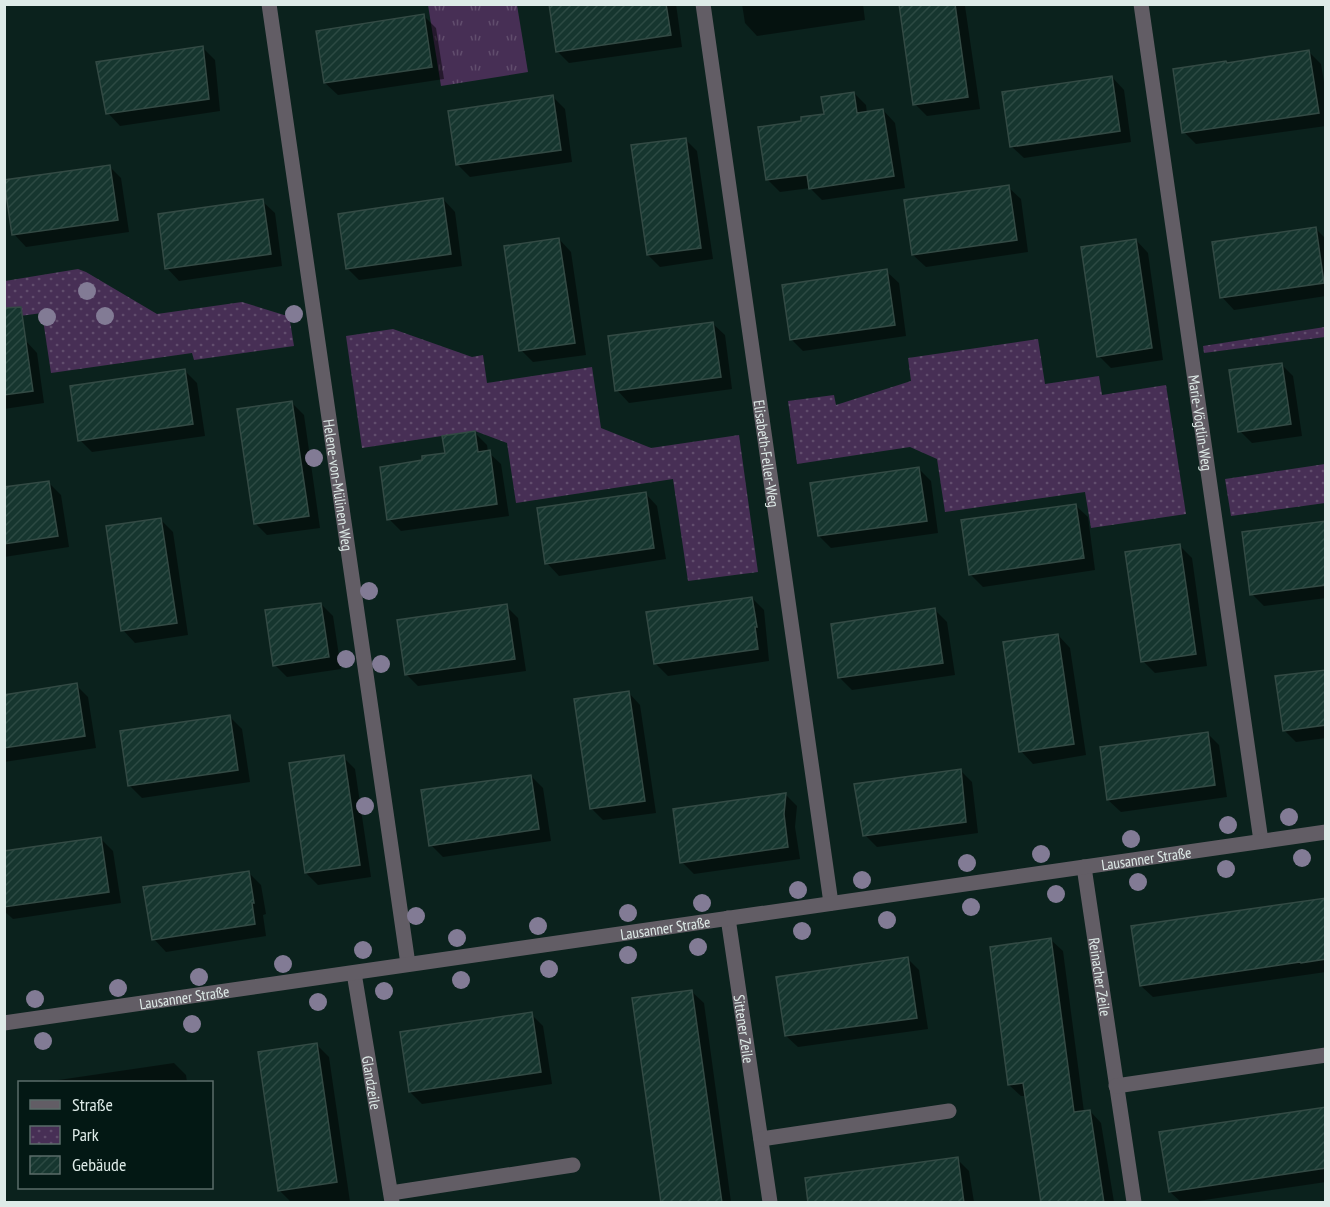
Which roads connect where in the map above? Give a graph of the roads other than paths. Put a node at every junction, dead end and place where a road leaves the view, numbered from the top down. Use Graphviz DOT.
graph roads {
  1 [pos="269,4"];
  2 [pos="703,4"];
  3 [pos="1141,4"];
  4 [pos="1326,832"];
  5 [pos="1261,841"];
  6 [pos="1084,867"];
  7 [pos="831,903"];
  8 [pos="728,918"];
  9 [pos="408,964"];
  10 [pos="354,973"];
  11 [pos="4,1023"];
  12 [pos="1326,1055"];
  13 [pos="1116,1086"];
  14 [pos="950,1110"];
  15 [pos="761,1139"];
  16 [pos="573,1165"];
  17 [pos="392,1198"];
  18 [pos="770,1203"];
  19 [pos="1134,1203"];
  1 -- 9 [label="street, Helene-von-Mülinen-Weg"];
  2 -- 7 [label="street, Elisabeth-Feller-Weg"];
  3 -- 5 [label="street, Marie-Vögtlin-Weg"];
  4 -- 5 [label="street, Lausanner Straße"];
  5 -- 6 [label="street, Lausanner Straße"];
  6 -- 7 [label="street, Lausanner Straße"];
  6 -- 13 [label="street, Reinacher Zeile"];
  7 -- 8 [label="street, Lausanner Straße"];
  8 -- 9 [label="street, Lausanner Straße"];
  8 -- 15 [label="street, Sittener Zeile"];
  9 -- 10 [label="street, Lausanner Straße"];
  10 -- 11 [label="street, Lausanner Straße"];
  10 -- 17 [label="street, Glandzeile"];
  12 -- 13 [label="street"];
  13 -- 19 [label="street, Reinacher Zeile"];
  14 -- 15 [label="street"];
  15 -- 18 [label="street, Sittener Zeile"];
  16 -- 17 [label="street, Glandzeile"];
}
